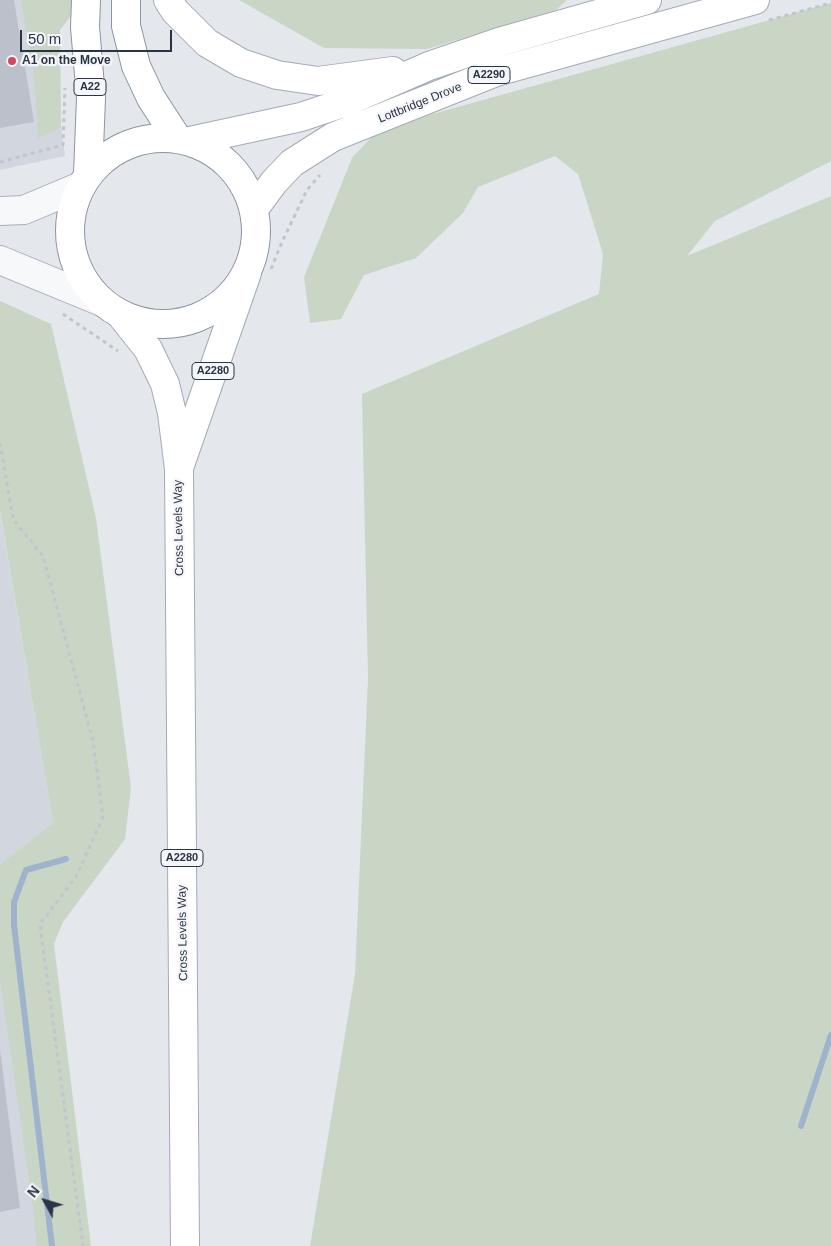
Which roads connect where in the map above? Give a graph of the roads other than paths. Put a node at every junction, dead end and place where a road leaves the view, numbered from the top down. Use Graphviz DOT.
graph roads {
  1 [pos="86,0"];
  2 [pos="126,0"];
  3 [pos="168,0"];
  4 [pos="647,0"];
  5 [pos="758,11"];
  6 [pos="429,66"];
  7 [pos="183,139"];
  8 [pos="85,180"];
  9 [pos="254,209"];
  10 [pos="0,211"];
  11 [pos="0,260"];
  12 [pos="259,271"];
  13 [pos="111,308"];
  14 [pos="179,469"];
  15 [pos="185,1246"];
  1 -- 8 [label="main road, A22"];
  2 -- 7 [label="main road"];
  3 -- 6 [label="main road"];
  4 -- 6 [label="main road, A2290"];
  5 -- 9 [label="main road, Lottbridge Drove / A2290"];
  6 -- 7 [label="main road, A2290"];
  7 -- 8 [label="main road"];
  7 -- 9 [label="main road, Cross Levels Way"];
  8 -- 10 [label="street"];
  8 -- 13 [label="main road, Cross Levels Way"];
  9 -- 12 [label="main road, Cross Levels Way"];
  11 -- 13 [label="street"];
  12 -- 13 [label="main road"];
  12 -- 14 [label="main road, Cross Levels Way / A2280"];
  13 -- 14 [label="main road, Cross Levels Way / A2280"];
  14 -- 15 [label="main road, Cross Levels Way / A2280"];
}
